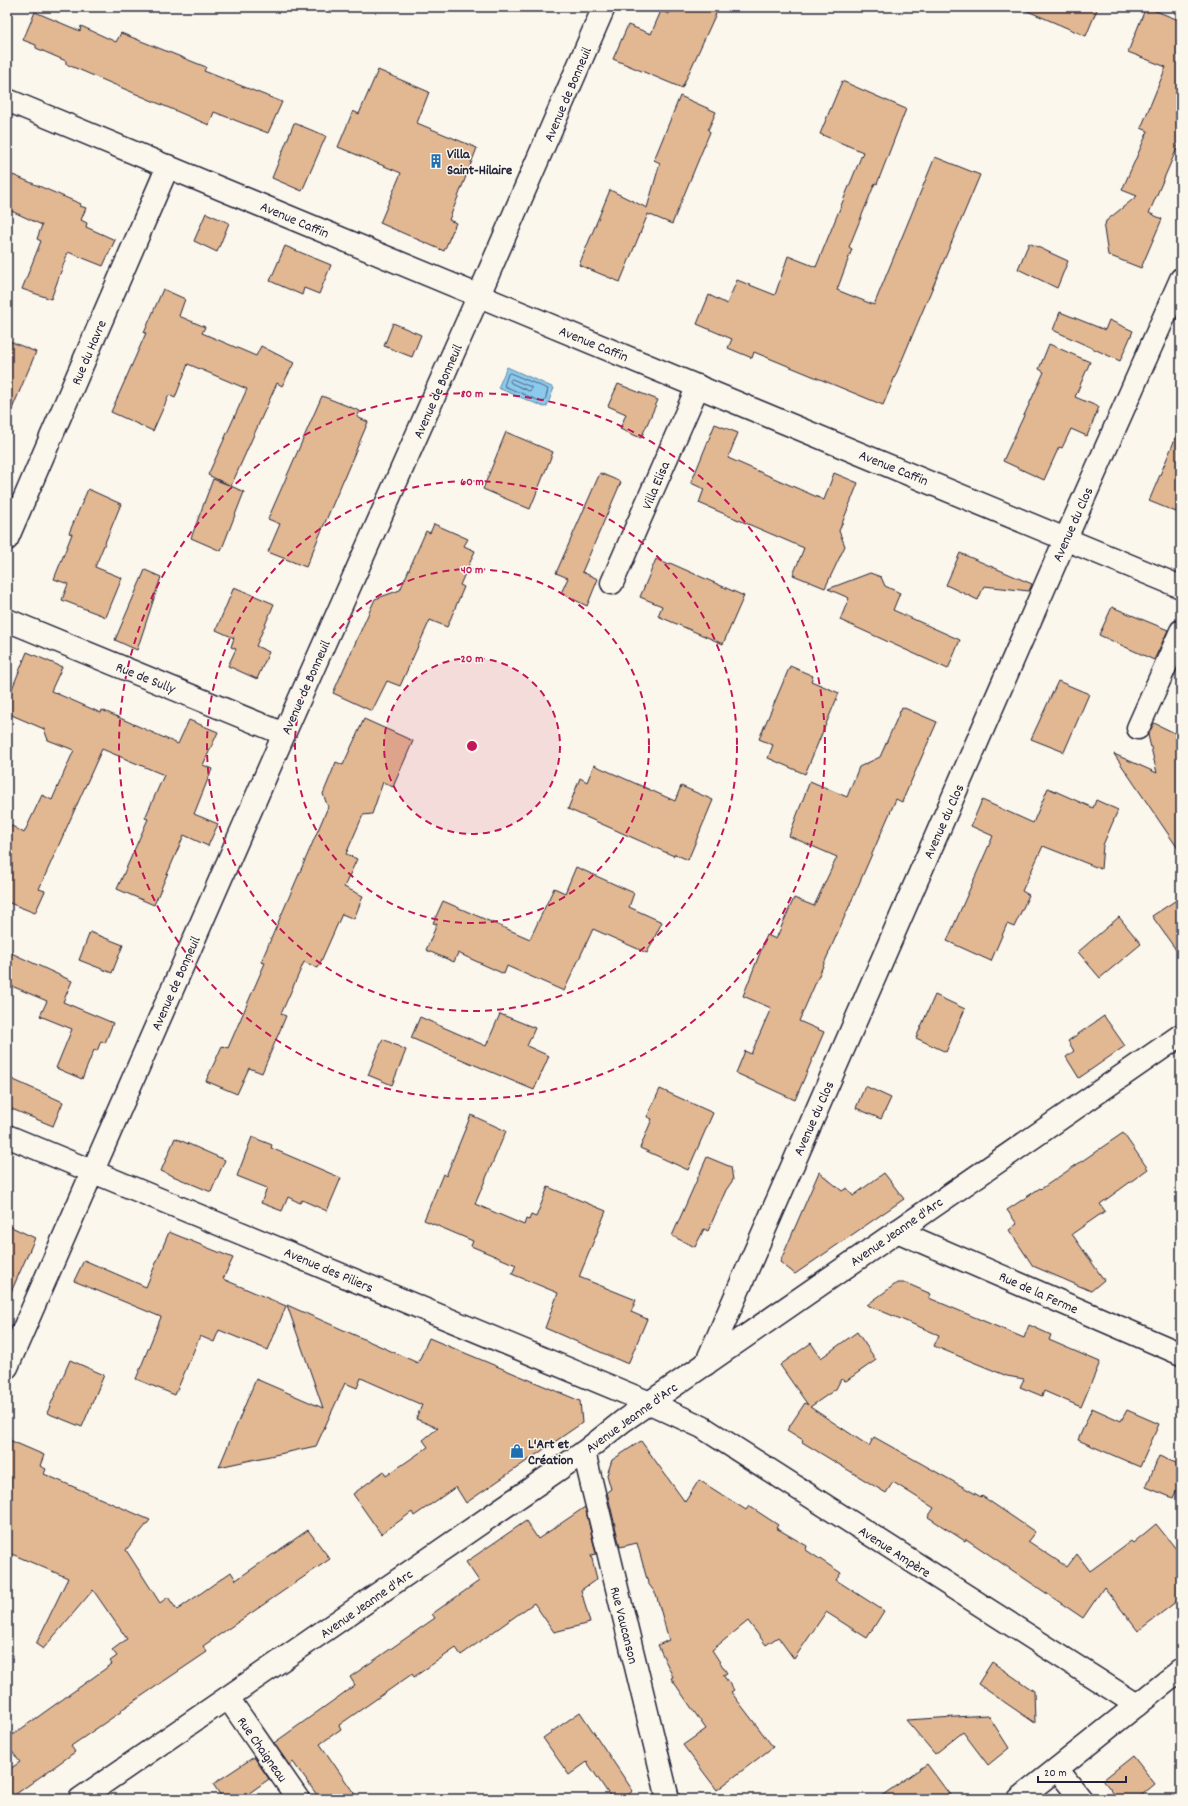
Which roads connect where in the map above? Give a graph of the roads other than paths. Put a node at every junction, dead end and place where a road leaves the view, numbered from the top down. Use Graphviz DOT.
graph roads {
  1 [pos="604,7"];
  2 [pos="7,100"];
  3 [pos="168,166"];
  4 [pos="1181,279"];
  5 [pos="479,295"];
  6 [pos="698,386"];
  7 [pos="1066,538"];
  8 [pos="7,539"];
  9 [pos="612,583"];
  10 [pos="1181,587"];
  11 [pos="7,620"];
  12 [pos="1181,631"];
  13 [pos="1138,728"];
  14 [pos="284,734"];
  15 [pos="1181,1035"];
  16 [pos="7,1136"];
  17 [pos="93,1171"];
  18 [pos="897,1231"];
  19 [pos="1181,1354"];
  20 [pos="706,1364"];
  21 [pos="7,1367"];
  22 [pos="650,1403"];
  23 [pos="584,1452"];
  24 [pos="1181,1670"];
  25 [pos="228,1698"];
  26 [pos="1137,1705"];
  27 [pos="1057,1768"];
  28 [pos="80,1799"];
  29 [pos="298,1799"];
  30 [pos="668,1799"];
  31 [pos="1019,1799"];
  32 [pos="1082,1799"];
  1 -- 5 [label="street, Avenue de Bonneuil"];
  2 -- 3 [label="street, Avenue Caffin"];
  3 -- 5 [label="street, Avenue Caffin"];
  3 -- 8 [label="street, Rue du Havre"];
  4 -- 7 [label="street, Avenue du Clos"];
  5 -- 6 [label="street, Avenue Caffin"];
  5 -- 14 [label="street, Avenue de Bonneuil"];
  6 -- 7 [label="street, Avenue Caffin"];
  6 -- 9 [label="street, Villa Elisa"];
  7 -- 10 [label="street, Avenue Caffin"];
  7 -- 20 [label="street, Avenue du Clos"];
  11 -- 14 [label="street, Rue de Sully"];
  12 -- 13 [label="street"];
  14 -- 17 [label="street, Avenue de Bonneuil"];
  15 -- 18 [label="street, Avenue Jeanne d'Arc"];
  16 -- 17 [label="street, Avenue des Piliers"];
  17 -- 21 [label="street, Avenue de Bonneuil"];
  17 -- 22 [label="street, Avenue des Piliers"];
  18 -- 19 [label="street, Rue de la Ferme"];
  18 -- 20 [label="street, Avenue Jeanne d'Arc"];
  20 -- 22 [label="street, Avenue Jeanne d'Arc"];
  22 -- 23 [label="street, Avenue Jeanne d'Arc"];
  22 -- 26 [label="street, Avenue Ampère"];
  23 -- 25 [label="street, Avenue Jeanne d'Arc"];
  23 -- 30 [label="street, Rue Vaucanson"];
  24 -- 26 [label="street"];
  25 -- 28 [label="street, Avenue Jeanne d'Arc"];
  25 -- 29 [label="street, Rue Chaigneau"];
  26 -- 27 [label="street"];
  27 -- 31 [label="street"];
  27 -- 32 [label="street"];
}
